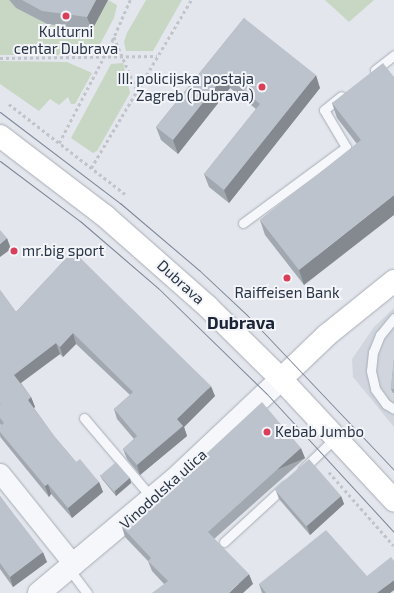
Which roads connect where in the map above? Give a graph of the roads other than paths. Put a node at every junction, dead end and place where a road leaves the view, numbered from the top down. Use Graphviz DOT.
graph roads {
  1 [pos="394,55"];
  2 [pos="365,78"];
  3 [pos="347,91"];
  4 [pos="0,136"];
  5 [pos="243,223"];
  6 [pos="394,281"];
  7 [pos="394,318"];
  8 [pos="281,379"];
  9 [pos="394,410"];
  10 [pos="84,418"];
  11 [pos="336,437"];
  12 [pos="0,473"];
  13 [pos="153,499"];
  14 [pos="394,500"];
  15 [pos="224,542"];
  16 [pos="71,567"];
  17 [pos="39,593"];
  18 [pos="87,593"];
  1 -- 2 [label="lane"];
  3 -- 5 [label="lane"];
  4 -- 8 [label="main road, Dubrava"];
  6 -- 8 [label="main road"];
  7 -- 9 [label="lane"];
  8 -- 11 [label="main road, Dubrava"];
  8 -- 13 [label="street, Vinodolska ulica"];
  10 -- 13 [label="lane"];
  11 -- 14 [label="main road, Dubrava"];
  11 -- 15 [label="lane"];
  12 -- 16 [label="street"];
  13 -- 16 [label="street, Vinodolska ulica"];
  16 -- 17 [label="street, Vinodolska ulica"];
  16 -- 18 [label="lane"];
}
